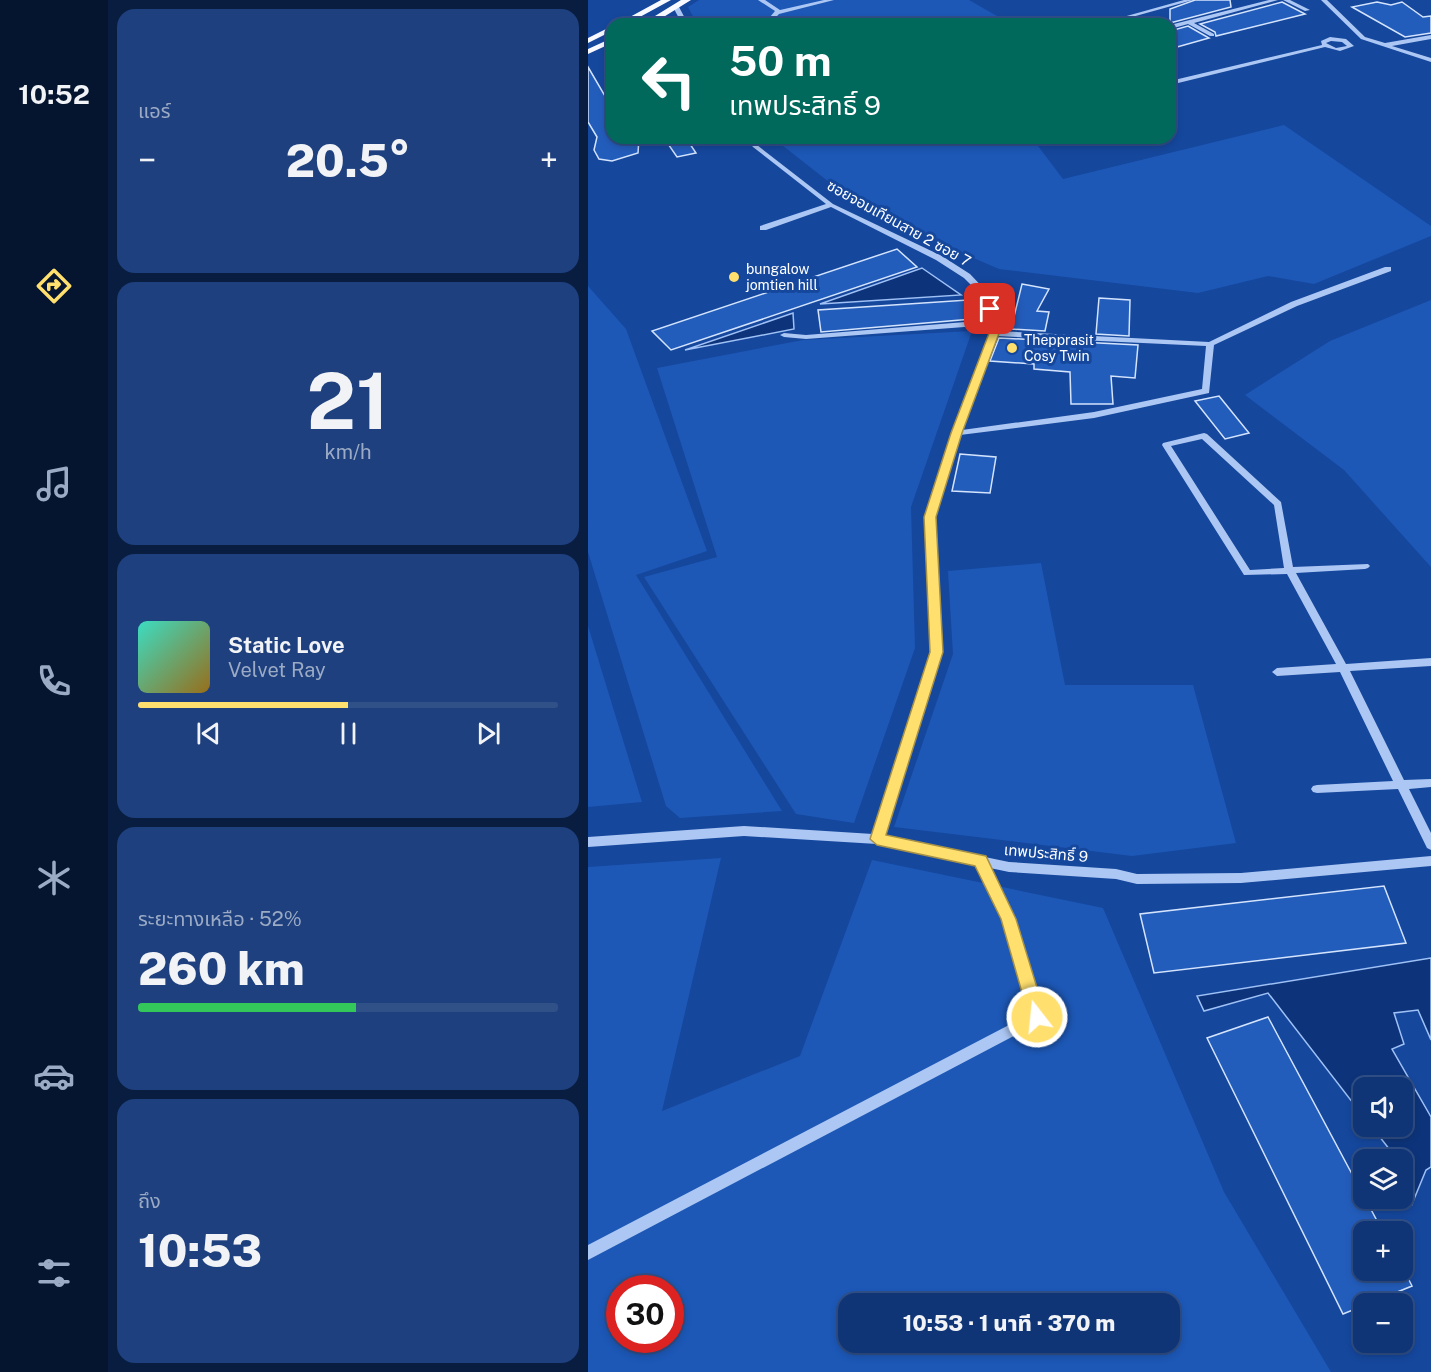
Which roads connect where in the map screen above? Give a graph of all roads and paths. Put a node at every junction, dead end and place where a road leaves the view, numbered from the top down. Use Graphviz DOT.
graph roads {
  1 [pos="667,0"];
  2 [pos="687,0"];
  3 [pos="761,0"];
  4 [pos="831,0"];
  5 [pos="1190,0"];
  6 [pos="1275,0"];
  7 [pos="1286,0"];
  8 [pos="1324,0"];
  9 [pos="676,7"];
  10 [pos="1307,10"];
  11 [pos="777,12"];
  12 [pos="632,18"];
  13 [pos="656,18"];
  14 [pos="682,18"];
  15 [pos="774,18"];
  16 [pos="1123,18"];
  17 [pos="1189,22"];
  18 [pos="1176,25"];
  19 [pos="606,31"];
  20 [pos="1212,35"];
  21 [pos="1431,37"];
  22 [pos="1363,38"];
  23 [pos="588,41"];
  24 [pos="1347,41"];
  25 [pos="606,43"];
  26 [pos="1386,45"];
  27 [pos="1324,46"];
  28 [pos="588,52"];
  29 [pos="1431,52"];
  30 [pos="1414,55"];
  31 [pos="1431,60"];
  32 [pos="1176,82"];
  33 [pos="755,144"];
  34 [pos="831,205"];
  35 [pos="763,228"];
  36 [pos="1388,269"];
  37 [pos="994,322"];
  38 [pos="994,333"];
  39 [pos="784,335"];
  40 [pos="1210,344"];
  41 [pos="956,433"];
  42 [pos="1365,566"];
  43 [pos="1289,569"];
  44 [pos="1431,662"];
  45 [pos="1343,668"];
  46 [pos="1277,672"];
  47 [pos="1431,783"];
  48 [pos="1402,784"];
  49 [pos="1317,789"];
  50 [pos="877,839"];
  51 [pos="588,842"];
  52 [pos="1431,845"];
  53 [pos="981,861"];
  54 [pos="1431,861"];
  55 [pos="588,1254"];
  1 -- 12 [label="main road"];
  2 -- 9 [label="main road"];
  3 -- 11 [label="street"];
  4 -- 11 [label="street"];
  5 -- 16 [label="street"];
  6 -- 17 [label="street"];
  7 -- 10 [label="street"];
  8 -- 22 [label="street"];
  9 -- 13 [label="main road"];
  9 -- 14 [label="street"];
  11 -- 15 [label="street"];
  17 -- 18 [label="street"];
  17 -- 20 [label="street"];
  19 -- 23 [label="main road"];
  21 -- 26 [label="street"];
  22 -- 24 [label="street"];
  22 -- 26 [label="street"];
  24 -- 27 [label="street"];
  24 -- 27 [label="street"];
  25 -- 28 [label="main road"];
  26 -- 30 [label="street"];
  27 -- 32 [label="street"];
  29 -- 30 [label="street"];
  30 -- 31 [label="street"];
  33 -- 34 [label="street, ซอยจอมเทียนสาย 2 ซอย 7"];
  34 -- 35 [label="street"];
  34 -- 37 [label="street, ซอยจอมเทียนสาย 2 ซอย 7"];
  36 -- 40 [label="street"];
  37 -- 38 [label="street, ซอยจอมเทียนสาย 2 ซอย 7"];
  37 -- 39 [label="street"];
  38 -- 40 [label="street"];
  38 -- 41 [label="street, ซอยจอมเทียนสาย 2 ซอย 7"];
  40 -- 41 [label="street"];
  41 -- 50 [label="street, ซอยจอมเทียนสาย 2 ซอย 7"];
  42 -- 43 [label="street"];
  43 -- 43 [label="street"];
  43 -- 45 [label="street"];
  44 -- 45 [label="street"];
  45 -- 46 [label="street"];
  45 -- 48 [label="street"];
  47 -- 48 [label="street"];
  48 -- 49 [label="street"];
  48 -- 52 [label="street"];
  50 -- 51 [label="street, เทพประสิทธิ์ 9"];
  50 -- 53 [label="street, เทพประสิทธิ์ 9"];
  53 -- 54 [label="street, เทพประสิทธิ์ 9"];
  53 -- 55 [label="street"];
}
